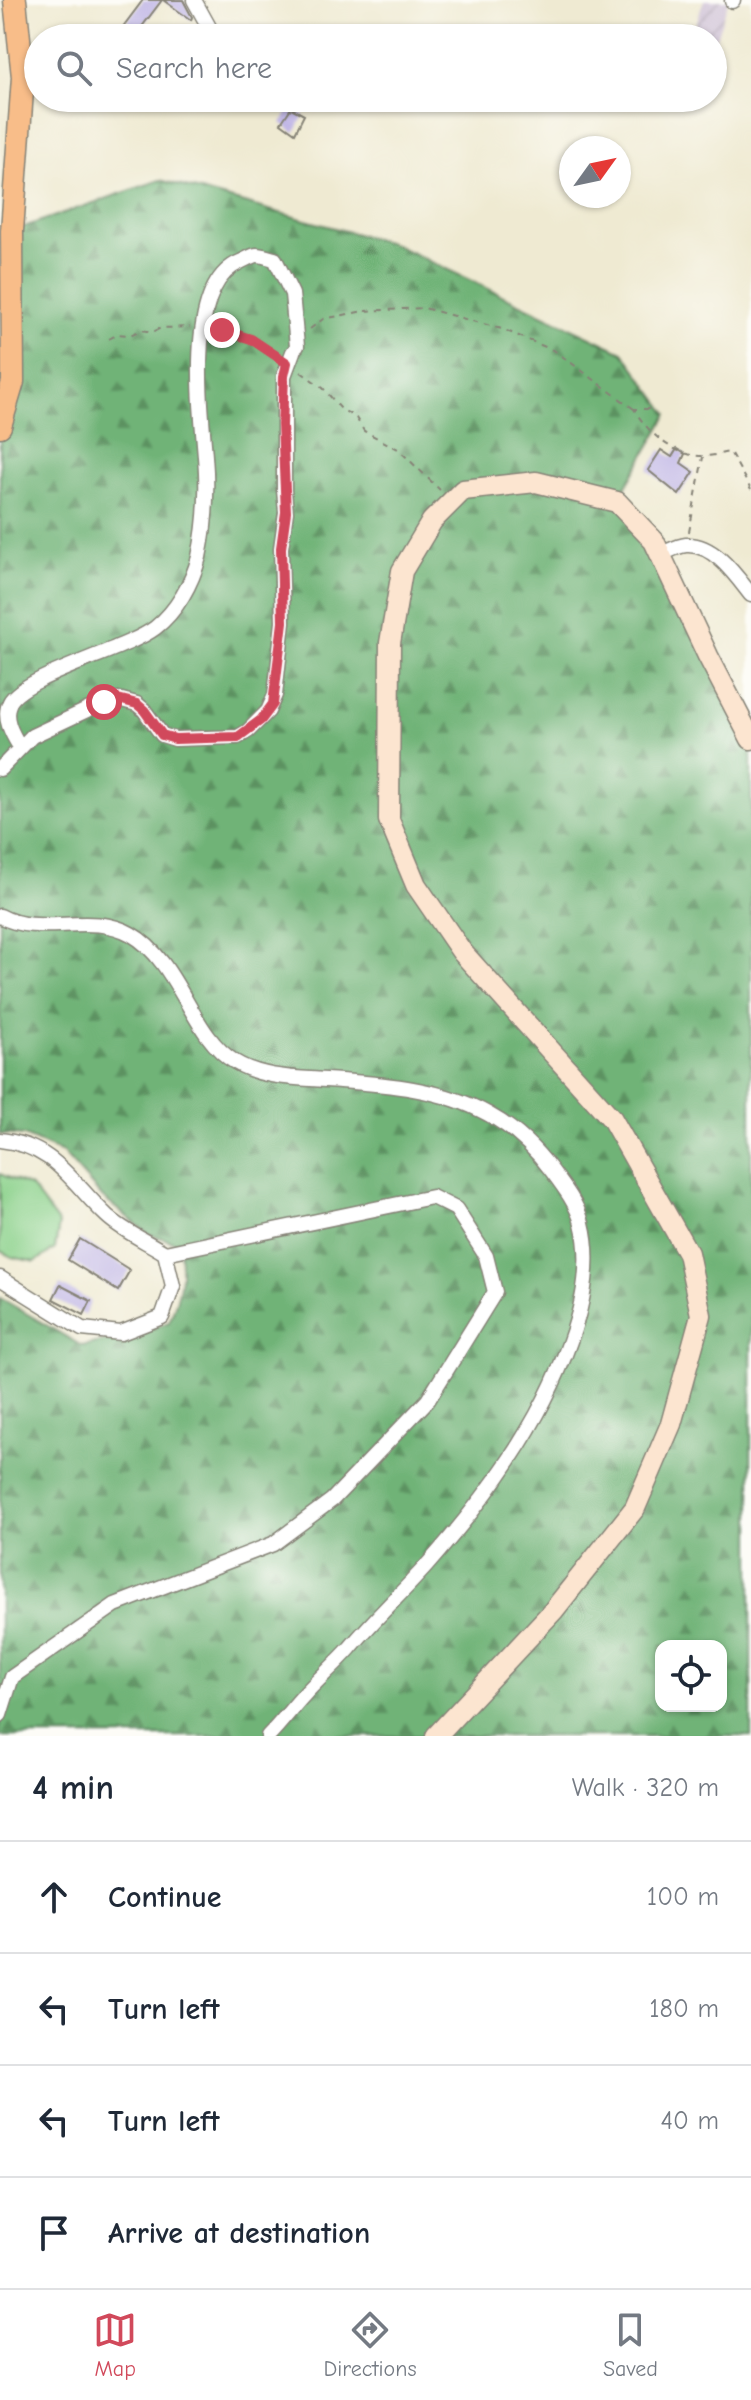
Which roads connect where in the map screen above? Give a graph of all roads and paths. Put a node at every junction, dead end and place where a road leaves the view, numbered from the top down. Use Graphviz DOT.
graph roads {
  1 [pos="15,0"];
  2 [pos="194,0"];
  3 [pos="207,24"];
  4 [pos="202,328"];
  5 [pos="109,339"];
  6 [pos="292,354"];
  7 [pos="634,409"];
  8 [pos="649,409"];
  9 [pos="0,426"];
  10 [pos="703,457"];
  11 [pos="441,490"];
  12 [pos="751,490"];
  13 [pos="685,545"];
  14 [pos="661,554"];
  15 [pos="751,595"];
  16 [pos="751,739"];
  17 [pos="20,747"];
  18 [pos="0,769"];
  19 [pos="0,916"];
  20 [pos="0,1140"];
  21 [pos="165,1253"];
  22 [pos="0,1278"];
  23 [pos="0,1715"];
  24 [pos="268,1736"];
  25 [pos="436,1736"];
  1 -- 9 [label="main road"];
  2 -- 3 [label="street"];
  4 -- 5 [label="path"];
  4 -- 6 [label="path"];
  4 -- 6 [label="street"];
  4 -- 17 [label="street"];
  6 -- 7 [label="path"];
  6 -- 11 [label="path"];
  6 -- 17 [label="street"];
  7 -- 8 [label="path"];
  7 -- 10 [label="path"];
  10 -- 12 [label="path"];
  10 -- 13 [label="path"];
  13 -- 14 [label="street"];
  13 -- 15 [label="street"];
  14 -- 16 [label="street"];
  14 -- 25 [label="street"];
  17 -- 18 [label="street"];
  19 -- 24 [label="street"];
  20 -- 21 [label="street"];
  21 -- 22 [label="street"];
  21 -- 23 [label="street"];
}
